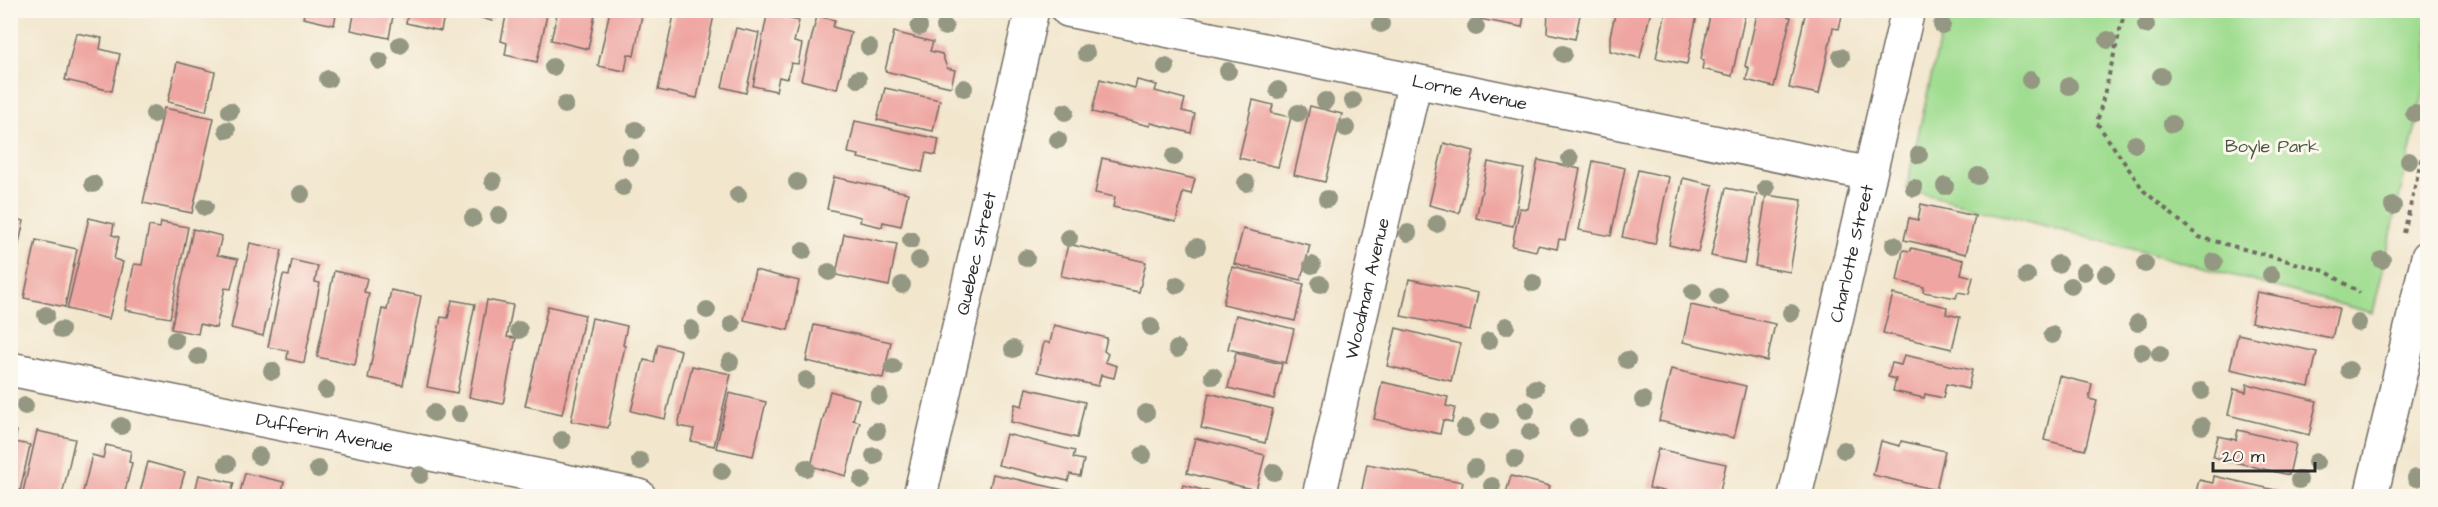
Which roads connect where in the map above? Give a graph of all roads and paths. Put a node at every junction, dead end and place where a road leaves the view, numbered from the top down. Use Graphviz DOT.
graph roads {
  1 [pos="1032,10"];
  2 [pos="1068,10"];
  3 [pos="1908,10"];
  4 [pos="2125,10"];
  5 [pos="1415,81"];
  6 [pos="1870,174"];
  7 [pos="2427,257"];
  8 [pos="2360,293"];
  9 [pos="10,369"];
  10 [pos="639,496"];
  11 [pos="920,496"];
  12 [pos="1319,496"];
  13 [pos="1795,496"];
  14 [pos="2371,496"];
  1 -- 11 [label="street, Quebec Street"];
  2 -- 5 [label="street, Lorne Avenue"];
  3 -- 6 [label="street, Charlotte Street"];
  4 -- 8 [label="path"];
  5 -- 6 [label="street, Lorne Avenue"];
  5 -- 12 [label="street, Woodman Avenue"];
  6 -- 13 [label="street, Charlotte Street"];
  7 -- 14 [label="street"];
  9 -- 10 [label="street, Dufferin Avenue"];
}
